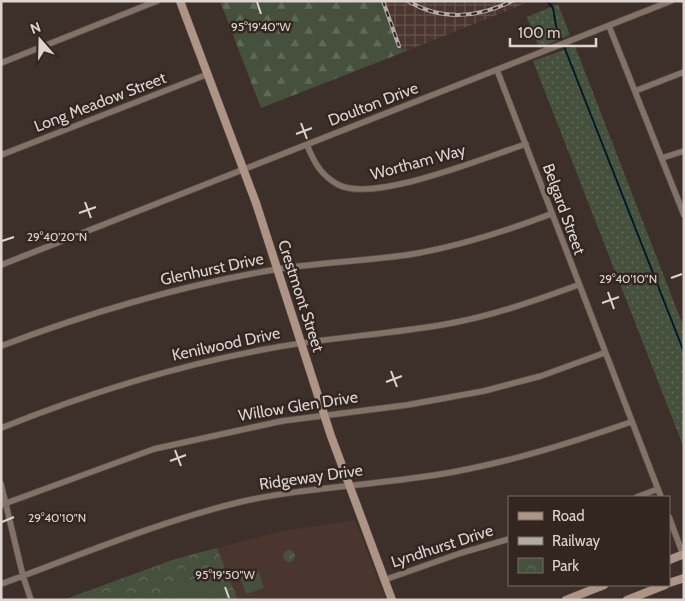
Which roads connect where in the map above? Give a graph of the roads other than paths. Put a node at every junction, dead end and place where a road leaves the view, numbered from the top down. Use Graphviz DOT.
graph roads {
  1 [pos="156,1"];
  2 [pos="180,1"];
  3 [pos="671,1"];
  4 [pos="610,26"];
  5 [pos="1,63"];
  6 [pos="497,70"];
  7 [pos="684,72"];
  8 [pos="208,74"];
  9 [pos="635,91"];
  10 [pos="526,144"];
  11 [pos="307,145"];
  12 [pos="684,151"];
  13 [pos="1,155"];
  14 [pos="662,158"];
  15 [pos="244,170"];
  16 [pos="551,214"];
  17 [pos="684,215"];
  18 [pos="1,265"];
  19 [pos="279,269"];
  20 [pos="578,285"];
  21 [pos="301,342"];
  22 [pos="1,346"];
  23 [pos="604,353"];
  24 [pos="324,414"];
  25 [pos="631,422"];
  26 [pos="1,428"];
  27 [pos="1,484"];
  28 [pos="348,485"];
  29 [pos="658,489"];
  30 [pos="640,496"];
  31 [pos="661,496"];
  32 [pos="3,504"];
  33 [pos="670,520"];
  34 [pos="508,539"];
  35 [pos="683,555"];
  36 [pos="670,560"];
  37 [pos="22,576"];
  38 [pos="684,578"];
  39 [pos="384,580"];
  40 [pos="670,583"];
  41 [pos="1,584"];
  42 [pos="601,586"];
  43 [pos="662,586"];
  44 [pos="31,600"];
  45 [pos="392,600"];
  46 [pos="566,600"];
  47 [pos="627,600"];
  1 -- 5 [label="street"];
  2 -- 8 [label="street, Crestmont Street"];
  3 -- 4 [label="street, Doulton Drive"];
  4 -- 6 [label="street, Doulton Drive"];
  4 -- 9 [label="street"];
  6 -- 10 [label="street, Belgard Street"];
  6 -- 11 [label="street, Doulton Drive"];
  7 -- 9 [label="street"];
  8 -- 13 [label="street, Long Meadow Street"];
  8 -- 15 [label="street, Crestmont Street"];
  9 -- 14 [label="street"];
  10 -- 11 [label="street, Wortham Way"];
  10 -- 16 [label="street, Belgard Street"];
  11 -- 15 [label="street, Doulton Drive"];
  12 -- 14 [label="street"];
  14 -- 17 [label="street"];
  15 -- 18 [label="street, Doulton Drive"];
  15 -- 19 [label="street, Crestmont Street"];
  16 -- 19 [label="street, Glenhurst Drive"];
  16 -- 20 [label="street, Belgard Street"];
  19 -- 21 [label="street, Crestmont Street"];
  19 -- 22 [label="street, Glenhurst Drive"];
  20 -- 21 [label="street, Kenilwood Drive"];
  20 -- 23 [label="street, Belgard Street"];
  21 -- 24 [label="street, Crestmont Street"];
  21 -- 26 [label="street, Kenilwood Drive"];
  23 -- 24 [label="street, Willow Glen Drive"];
  23 -- 25 [label="street, Belgard Street"];
  24 -- 28 [label="street, Crestmont Street"];
  24 -- 32 [label="street, Willow Glen Drive"];
  25 -- 28 [label="street, Ridgeway Drive"];
  25 -- 29 [label="street, Belgard Street"];
  27 -- 32 [label="street"];
  28 -- 37 [label="street, Ridgeway Drive"];
  28 -- 39 [label="street, Crestmont Street"];
  29 -- 30 [label="street"];
  29 -- 31 [label="street, Belgard Street"];
  32 -- 37 [label="street"];
  33 -- 35 [label="street"];
  34 -- 39 [label="street, Lyndhurst Drive"];
  35 -- 36 [label="street"];
  37 -- 41 [label="street, Ridgeway Drive"];
  37 -- 44 [label="street"];
  38 -- 40 [label="street"];
  39 -- 45 [label="street, Crestmont Street"];
  42 -- 46 [label="street"];
  43 -- 47 [label="street"];
}
